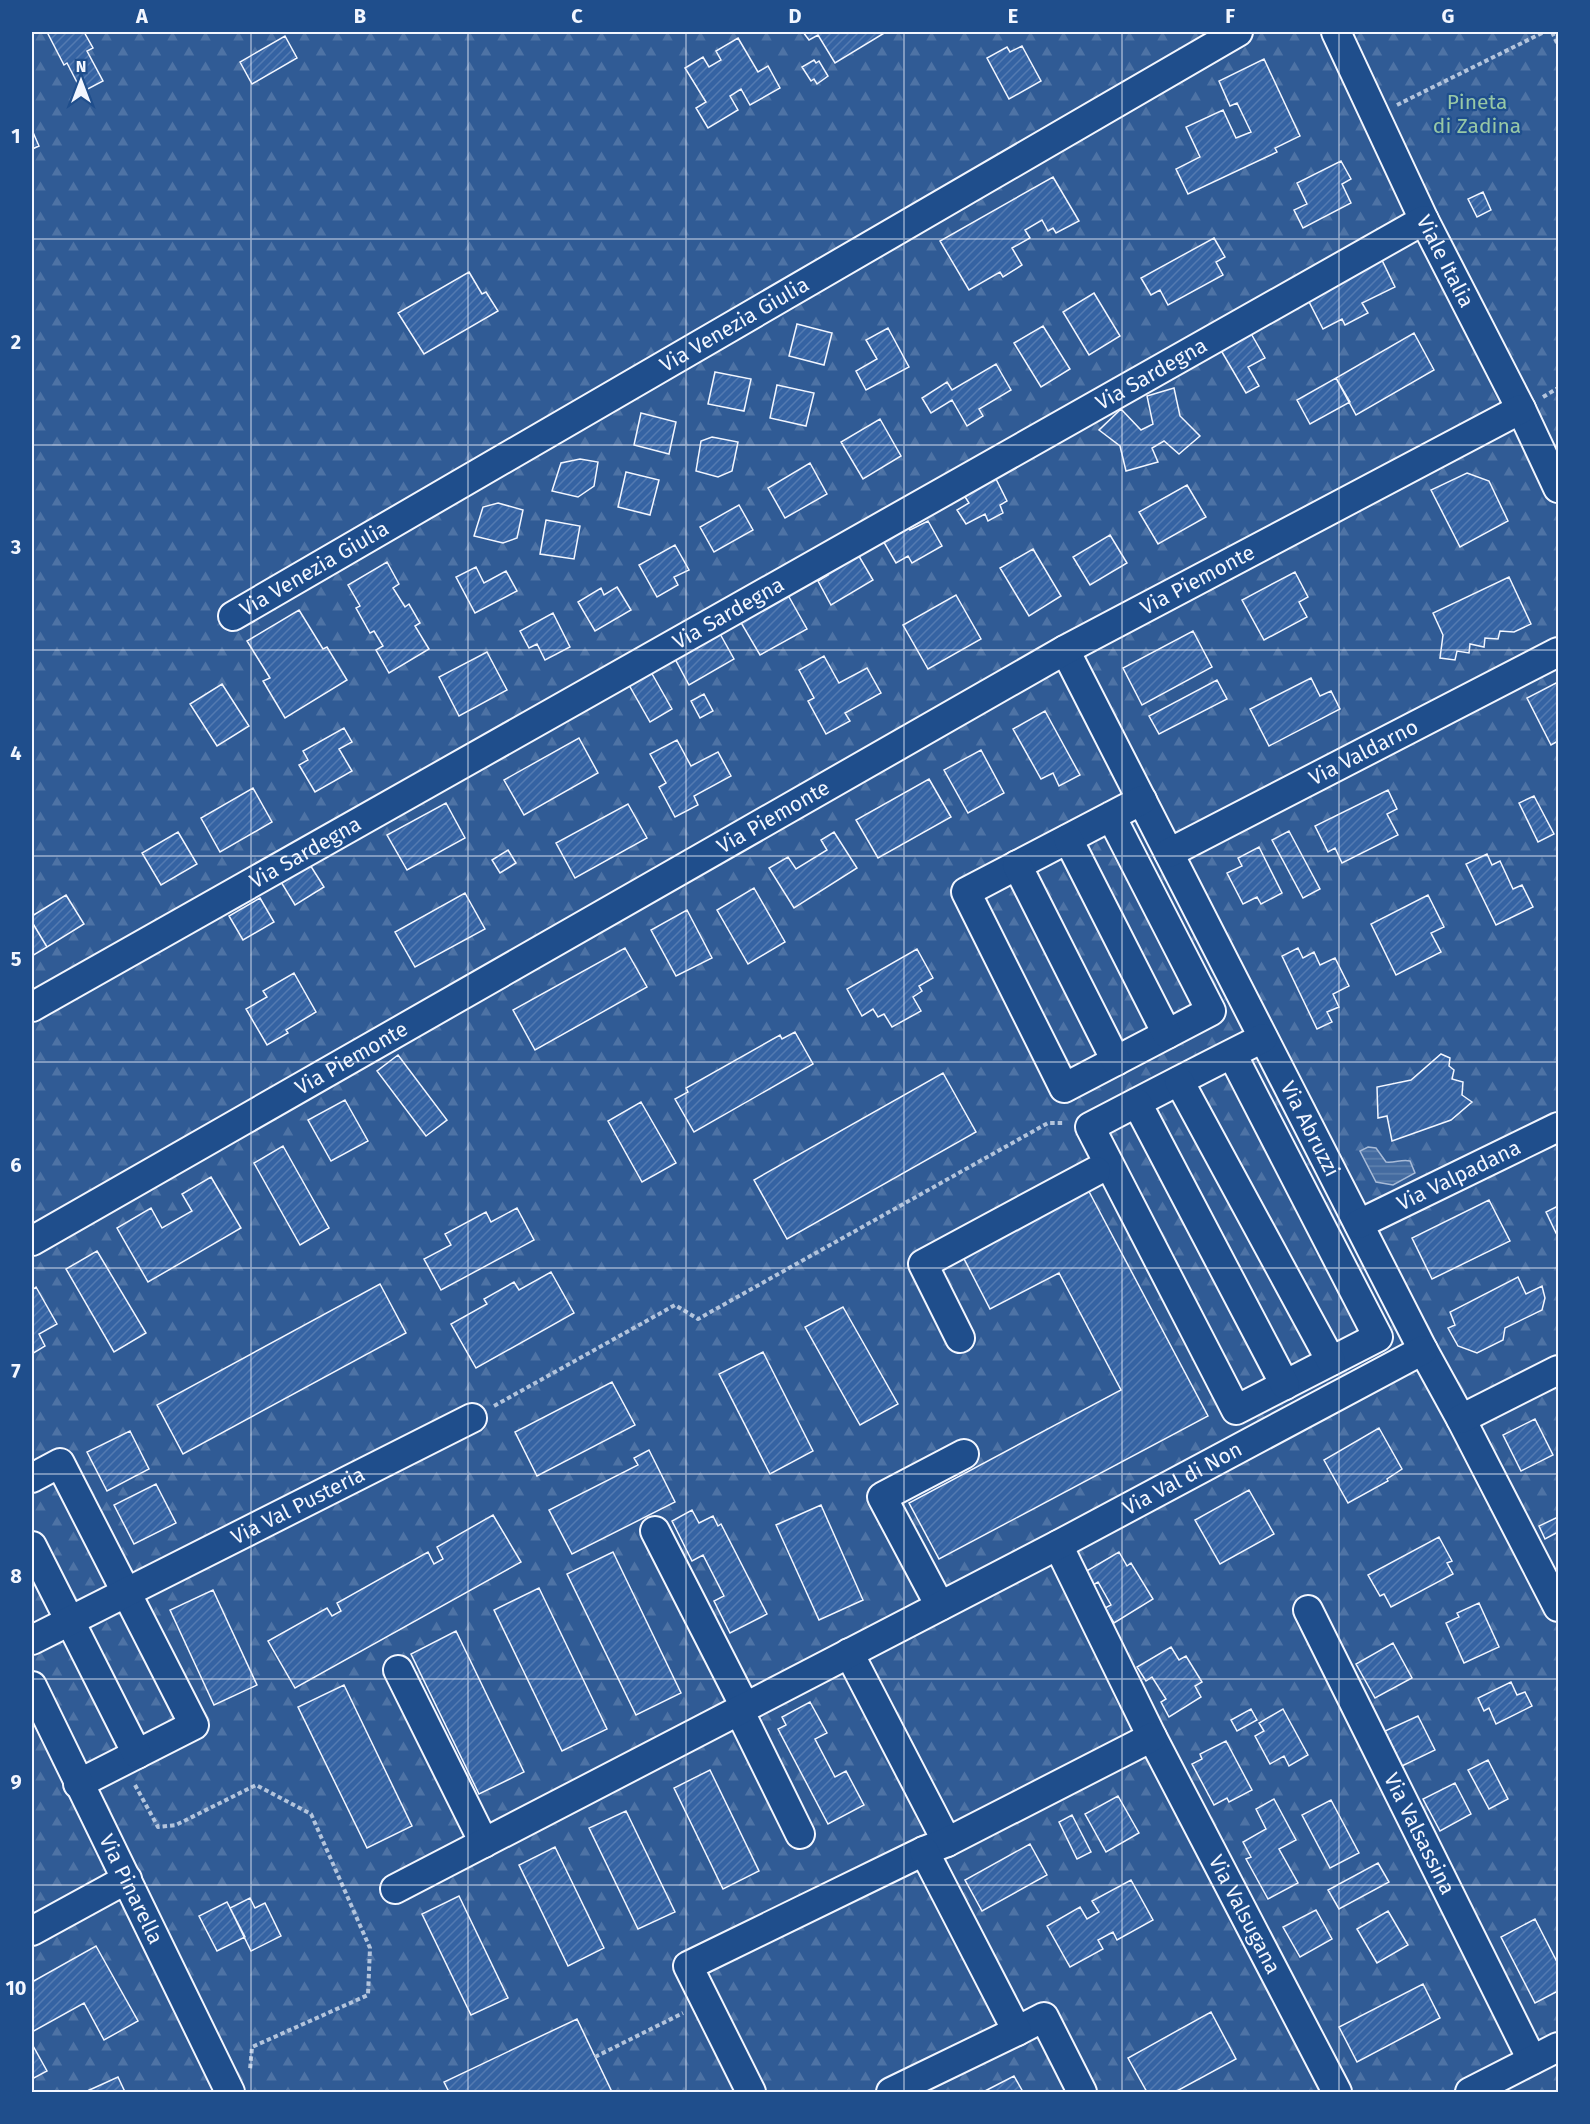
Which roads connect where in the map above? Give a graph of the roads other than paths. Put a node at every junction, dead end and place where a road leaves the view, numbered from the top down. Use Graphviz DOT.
graph roads {
  1 [pos="1238,32"];
  2 [pos="1336,32"];
  3 [pos="1424,220"];
  4 [pos="1521,409"];
  5 [pos="1558,488"];
  6 [pos="232,616"];
  7 [pos="1065,650"];
  8 [pos="1558,652"];
  9 [pos="1142,800"];
  10 [pos="1111,816"];
  11 [pos="1068,839"];
  12 [pos="1169,853"];
  13 [pos="1017,865"];
  14 [pos="32,1007"];
  15 [pos="1211,1011"];
  16 [pos="1249,1019"];
  17 [pos="1167,1034"];
  18 [pos="1232,1054"];
  19 [pos="1116,1061"];
  20 [pos="1179,1081"];
  21 [pos="1064,1088"];
  22 [pos="1137,1103"];
  23 [pos="1081,1125"];
  24 [pos="1558,1127"];
  25 [pos="1096,1171"];
  26 [pos="1359,1224"];
  27 [pos="32,1241"];
  28 [pos="960,1338"];
  29 [pos="1423,1350"];
  30 [pos="1330,1361"];
  31 [pos="1558,1370"];
  32 [pos="1285,1385"];
  33 [pos="1236,1410"];
  34 [pos="472,1418"];
  35 [pos="1461,1419"];
  36 [pos="1252,1441"];
  37 [pos="964,1454"];
  38 [pos="32,1478"];
  39 [pos="655,1531"];
  40 [pos="1058,1545"];
  41 [pos="32,1546"];
  42 [pos="126,1593"];
  43 [pos="940,1606"];
  44 [pos="1558,1607"];
  45 [pos="1308,1610"];
  46 [pos="70,1621"];
  47 [pos="32,1640"];
  48 [pos="849,1653"];
  49 [pos="398,1670"];
  50 [pos="32,1686"];
  51 [pos="742,1709"];
  52 [pos="1152,1737"];
  53 [pos="131,1757"];
  54 [pos="78,1784"];
  55 [pos="800,1834"];
  56 [pos="484,1843"];
  57 [pos="935,1847"];
  58 [pos="127,1879"];
  59 [pos="395,1889"];
  60 [pos="32,1931"];
  61 [pos="1017,2031"];
  62 [pos="1558,2047"];
  63 [pos="1522,2075"];
  64 [pos="230,2092"];
  65 [pos="751,2092"];
  66 [pos="891,2092"];
  67 [pos="1082,2092"];
  68 [pos="1337,2092"];
  69 [pos="1470,2092"];
  1 -- 6 [label="street, Via Venezia Giulia"];
  2 -- 3 [label="street, Viale Italia"];
  3 -- 4 [label="street, Viale Italia"];
  3 -- 14 [label="street, Via Sardegna"];
  4 -- 5 [label="street, Viale Italia"];
  4 -- 7 [label="street, Via Piemonte"];
  7 -- 9 [label="street, Via Abruzzi"];
  7 -- 27 [label="street, Via Piemonte"];
  8 -- 12 [label="street, Via Valdarno"];
  9 -- 10 [label="street"];
  9 -- 12 [label="street, Via Abruzzi"];
  10 -- 11 [label="street"];
  10 -- 15 [label="street"];
  11 -- 13 [label="street"];
  11 -- 17 [label="street"];
  12 -- 16 [label="street, Via Abruzzi"];
  13 -- 19 [label="street"];
  13 -- 21 [label="street"];
  15 -- 16 [label="street"];
  15 -- 17 [label="street"];
  16 -- 18 [label="street"];
  16 -- 26 [label="street, Via Abruzzi"];
  17 -- 19 [label="street"];
  18 -- 20 [label="street"];
  18 -- 30 [label="street"];
  19 -- 21 [label="street"];
  20 -- 22 [label="street"];
  20 -- 30 [label="street"];
  21 -- 23 [label="street"];
  22 -- 23 [label="street"];
  22 -- 32 [label="street"];
  23 -- 33 [label="street"];
  24 -- 26 [label="street, Via Valpadana"];
  25 -- 28 [label="street"];
  26 -- 29 [label="street, Via Abruzzi"];
  29 -- 35 [label="street, Via Abruzzi"];
  29 -- 36 [label="street, Via Val di Non"];
  30 -- 32 [label="street"];
  31 -- 35 [label="street"];
  32 -- 33 [label="street"];
  33 -- 36 [label="street"];
  34 -- 42 [label="street, Via Val Pusteria"];
  35 -- 44 [label="street, Via Abruzzi"];
  36 -- 40 [label="street, Via Val di Non"];
  37 -- 43 [label="street"];
  38 -- 42 [label="street"];
  39 -- 51 [label="street"];
  40 -- 43 [label="street, Via Val di Non"];
  40 -- 52 [label="street, Via Valsugana"];
  41 -- 46 [label="street"];
  42 -- 46 [label="street, Via Val Pusteria"];
  42 -- 53 [label="street"];
  43 -- 48 [label="street, Via Val di Non"];
  45 -- 63 [label="street, Via Valsassina"];
  46 -- 47 [label="street, Via Val Pusteria"];
  46 -- 53 [label="street"];
  48 -- 51 [label="street, Via Val di Non"];
  48 -- 57 [label="street"];
  49 -- 56 [label="street"];
  50 -- 54 [label="street, Via Pinarella"];
  51 -- 55 [label="street"];
  51 -- 56 [label="street, Via Val di Non"];
  52 -- 57 [label="street"];
  52 -- 68 [label="street, Via Valsugana"];
  53 -- 54 [label="street"];
  54 -- 58 [label="street, Via Pinarella"];
  56 -- 59 [label="street, Via Val di Non"];
  57 -- 61 [label="street"];
  57 -- 65 [label="street"];
  58 -- 60 [label="street"];
  58 -- 64 [label="street, Via Pinarella"];
  61 -- 66 [label="street"];
  61 -- 67 [label="street"];
  62 -- 63 [label="street"];
  63 -- 69 [label="street"];
}
